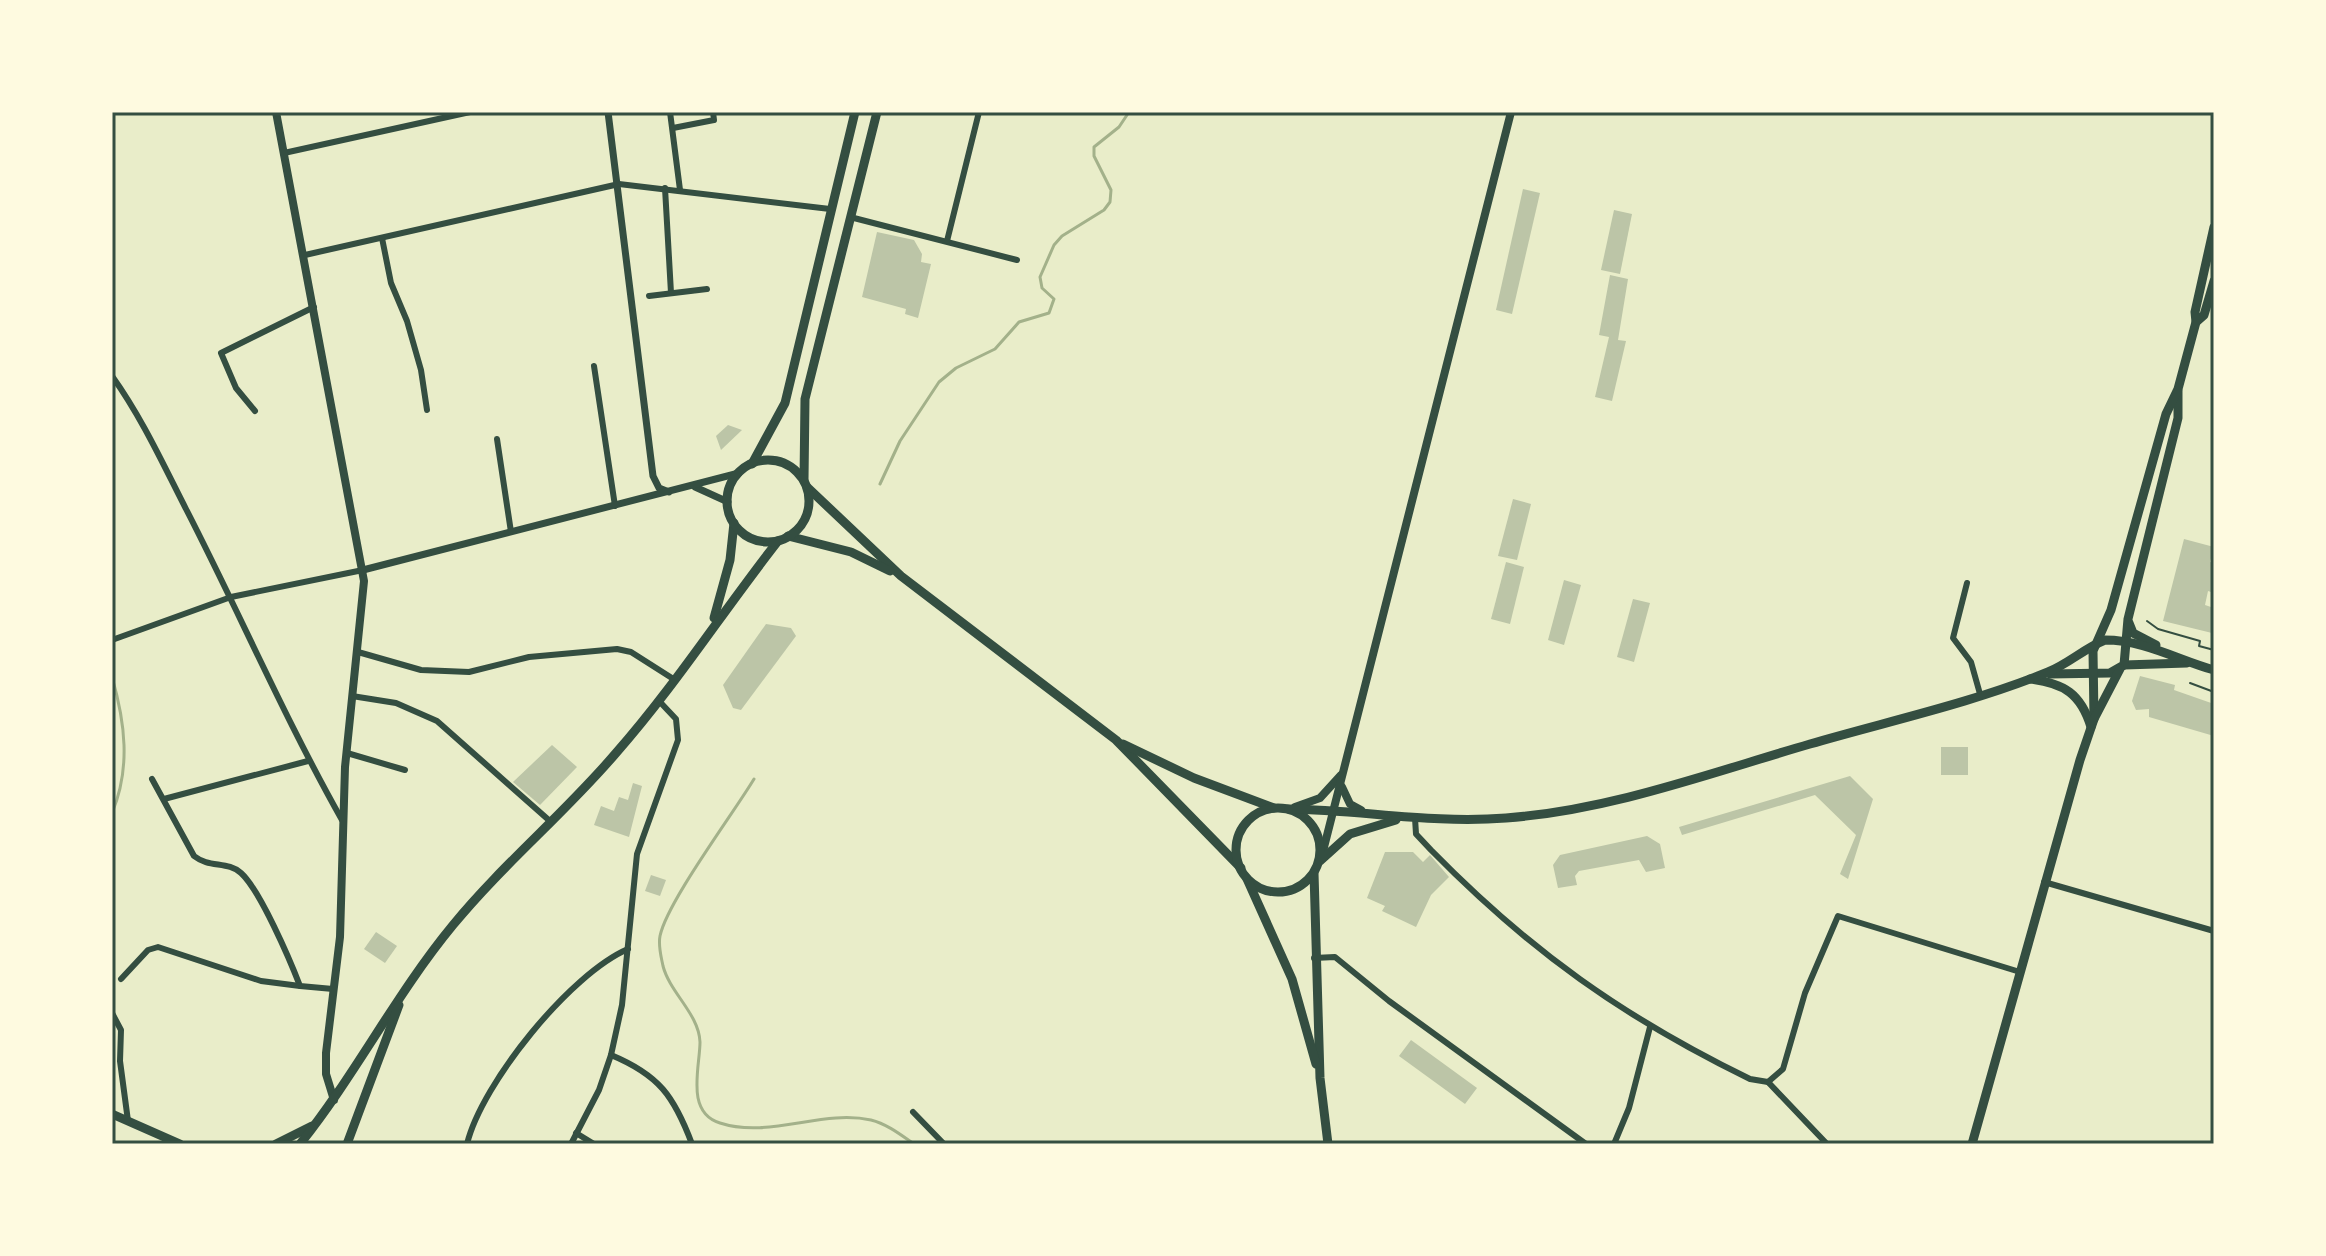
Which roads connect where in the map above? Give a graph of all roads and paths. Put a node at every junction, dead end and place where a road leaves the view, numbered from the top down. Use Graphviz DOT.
graph roads {
  1 [pos="276,112"];
  2 [pos="470,112"];
  3 [pos="608,112"];
  4 [pos="670,112"];
  5 [pos="713,112"];
  6 [pos="855,112"];
  7 [pos="877,112"];
  8 [pos="979,112"];
  9 [pos="1511,112"];
  10 [pos="673,128"];
  11 [pos="284,153"];
  12 [pos="619,184"];
  13 [pos="665,188"];
  14 [pos="680,190"];
  15 [pos="830,209"];
  16 [pos="850,217"];
  17 [pos="2214,227"];
  18 [pos="382,238"];
  19 [pos="947,241"];
  20 [pos="305,255"];
  21 [pos="1017,260"];
  22 [pos="2214,281"];
  23 [pos="707,289"];
  24 [pos="671,293"];
  25 [pos="649,296"];
  26 [pos="314,307"];
  27 [pos="2196,322"];
  28 [pos="594,366"];
  29 [pos="112,376"];
  30 [pos="2178,389"];
  31 [pos="427,410"];
  32 [pos="255,411"];
  33 [pos="497,439"];
  34 [pos="752,464"];
  35 [pos="739,473"];
  36 [pos="805,484"];
  37 [pos="695,487"];
  38 [pos="669,492"];
  39 [pos="728,502"];
  40 [pos="615,506"];
  41 [pos="734,523"];
  42 [pos="511,532"];
  43 [pos="788,536"];
  44 [pos="778,541"];
  45 [pos="363,570"];
  46 [pos="901,576"];
  47 [pos="1967,583"];
  48 [pos="231,597"];
  49 [pos="2128,619"];
  50 [pos="2147,621"];
  51 [pos="712,625"];
  52 [pos="112,640"];
  53 [pos="2122,642"];
  54 [pos="2096,646"];
  55 [pos="2214,650"];
  56 [pos="358,652"];
  57 [pos="2174,654"];
  58 [pos="2123,663"];
  59 [pos="2187,663"];
  60 [pos="2097,670"];
  61 [pos="2214,670"];
  62 [pos="2042,674"];
  63 [pos="2027,679"];
  64 [pos="675,680"];
  65 [pos="2190,683"];
  66 [pos="2214,692"];
  67 [pos="1980,694"];
  68 [pos="352,696"];
  69 [pos="660,702"];
  70 [pos="2092,723"];
  71 [pos="1116,740"];
  72 [pos="347,753"];
  73 [pos="308,761"];
  74 [pos="405,770"];
  75 [pos="1342,774"];
  76 [pos="152,779"];
  77 [pos="164,799"];
  78 [pos="1274,808"];
  79 [pos="1289,809"];
  80 [pos="1336,810"];
  81 [pos="1361,810"];
  82 [pos="1402,818"];
  83 [pos="1415,818"];
  84 [pos="342,821"];
  85 [pos="551,822"];
  86 [pos="1320,861"];
  87 [pos="1241,868"];
  88 [pos="1314,873"];
  89 [pos="1247,879"];
  90 [pos="2044,882"];
  91 [pos="2214,931"];
  92 [pos="628,949"];
  93 [pos="1314,958"];
  94 [pos="2020,972"];
  95 [pos="121,979"];
  96 [pos="300,986"];
  97 [pos="333,989"];
  98 [pos="404,994"];
  99 [pos="112,1013"];
  100 [pos="1650,1027"];
  101 [pos="611,1055"];
  102 [pos="1320,1078"];
  103 [pos="1768,1082"];
  104 [pos="334,1100"];
  105 [pos="913,1112"];
  106 [pos="112,1114"];
  107 [pos="128,1121"];
  108 [pos="318,1122"];
  109 [pos="576,1133"];
  110 [pos="181,1143"];
  111 [pos="276,1144"];
  112 [pos="300,1144"];
  113 [pos="350,1144"];
  114 [pos="467,1144"];
  115 [pos="571,1144"];
  116 [pos="594,1144"];
  117 [pos="692,1144"];
  118 [pos="944,1144"];
  119 [pos="1328,1144"];
  120 [pos="1586,1144"];
  121 [pos="1614,1144"];
  122 [pos="1827,1144"];
  123 [pos="1972,1144"];
  1 -- 11 [label="main road"];
  2 -- 11 [label="street"];
  3 -- 12 [label="street"];
  4 -- 10 [label="street"];
  5 -- 10 [label="street"];
  6 -- 15 [label="main road"];
  7 -- 16 [label="main road"];
  8 -- 19 [label="street"];
  9 -- 75 [label="main road"];
  10 -- 14 [label="street"];
  11 -- 20 [label="main road"];
  12 -- 13 [label="street"];
  12 -- 18 [label="street"];
  12 -- 38 [label="street"];
  13 -- 14 [label="street"];
  13 -- 24 [label="street"];
  14 -- 15 [label="street"];
  15 -- 34 [label="main road"];
  16 -- 19 [label="street"];
  16 -- 36 [label="main road"];
  17 -- 27 [label="main road"];
  18 -- 20 [label="street"];
  18 -- 31 [label="street"];
  19 -- 21 [label="street"];
  20 -- 26 [label="main road"];
  22 -- 27 [label="main road"];
  23 -- 24 [label="street"];
  24 -- 25 [label="street"];
  26 -- 32 [label="street"];
  26 -- 45 [label="main road"];
  27 -- 30 [label="main road"];
  28 -- 40 [label="street"];
  29 -- 48 [label="street"];
  30 -- 49 [label="main road"];
  30 -- 54 [label="main road"];
  33 -- 42 [label="street"];
  34 -- 35 [label="main road"];
  34 -- 36 [label="main road"];
  35 -- 37 [label="street"];
  35 -- 39 [label="main road"];
  36 -- 43 [label="main road"];
  36 -- 46 [label="main road"];
  37 -- 38 [label="street"];
  37 -- 39 [label="street"];
  38 -- 40 [label="street"];
  39 -- 41 [label="main road"];
  40 -- 42 [label="street"];
  41 -- 44 [label="main road"];
  41 -- 51 [label="main road"];
  42 -- 45 [label="street"];
  43 -- 44 [label="main road"];
  43 -- 46 [label="main road"];
  44 -- 51 [label="main road"];
  45 -- 48 [label="street"];
  45 -- 56 [label="main road"];
  46 -- 71 [label="main road"];
  47 -- 67 [label="street"];
  48 -- 52 [label="street"];
  48 -- 73 [label="street"];
  49 -- 53 [label="main road"];
  49 -- 57 [label="main road"];
  50 -- 55 [label="path"];
  51 -- 64 [label="main road"];
  53 -- 54 [label="main road"];
  53 -- 57 [label="main road"];
  53 -- 58 [label="main road"];
  54 -- 60 [label="main road"];
  54 -- 62 [label="main road"];
  56 -- 64 [label="street"];
  56 -- 68 [label="main road"];
  57 -- 59 [label="main road"];
  58 -- 59 [label="main road"];
  58 -- 60 [label="main road"];
  58 -- 70 [label="main road"];
  59 -- 61 [label="main road"];
  60 -- 62 [label="main road"];
  60 -- 70 [label="main road"];
  62 -- 63 [label="main road"];
  63 -- 67 [label="main road"];
  63 -- 70 [label="main road"];
  64 -- 69 [label="main road"];
  65 -- 66 [label="path"];
  67 -- 83 [label="main road"];
  68 -- 72 [label="main road"];
  68 -- 85 [label="street"];
  69 -- 85 [label="main road"];
  69 -- 92 [label="street"];
  70 -- 90 [label="main road"];
  71 -- 78 [label="main road"];
  71 -- 87 [label="main road"];
  72 -- 74 [label="street"];
  72 -- 84 [label="main road"];
  73 -- 77 [label="street"];
  73 -- 84 [label="street"];
  75 -- 79 [label="main road"];
  75 -- 80 [label="main road"];
  75 -- 81 [label="main road"];
  76 -- 77 [label="street"];
  77 -- 96 [label="street"];
  78 -- 79 [label="main road"];
  78 -- 87 [label="main road"];
  79 -- 80 [label="main road"];
  79 -- 86 [label="main road"];
  80 -- 81 [label="main road"];
  80 -- 86 [label="main road"];
  81 -- 82 [label="main road"];
  82 -- 83 [label="main road"];
  82 -- 86 [label="main road"];
  83 -- 100 [label="street"];
  84 -- 97 [label="main road"];
  85 -- 98 [label="main road"];
  86 -- 88 [label="main road"];
  87 -- 89 [label="main road"];
  88 -- 89 [label="main road"];
  88 -- 93 [label="main road"];
  89 -- 102 [label="main road"];
  90 -- 91 [label="street"];
  90 -- 94 [label="main road"];
  92 -- 101 [label="street"];
  92 -- 114 [label="street"];
  93 -- 102 [label="main road"];
  93 -- 120 [label="street"];
  94 -- 103 [label="street"];
  94 -- 123 [label="main road"];
  95 -- 96 [label="street"];
  96 -- 97 [label="street"];
  97 -- 104 [label="main road"];
  98 -- 104 [label="main road"];
  98 -- 113 [label="main road"];
  99 -- 107 [label="street"];
  100 -- 103 [label="street"];
  100 -- 121 [label="street"];
  101 -- 109 [label="street"];
  101 -- 117 [label="street"];
  102 -- 119 [label="main road"];
  103 -- 122 [label="street"];
  104 -- 108 [label="main road"];
  105 -- 118 [label="street"];
  106 -- 107 [label="main road"];
  107 -- 110 [label="main road"];
  108 -- 111 [label="main road"];
  108 -- 112 [label="main road"];
  109 -- 115 [label="street"];
  109 -- 116 [label="street"];
}
